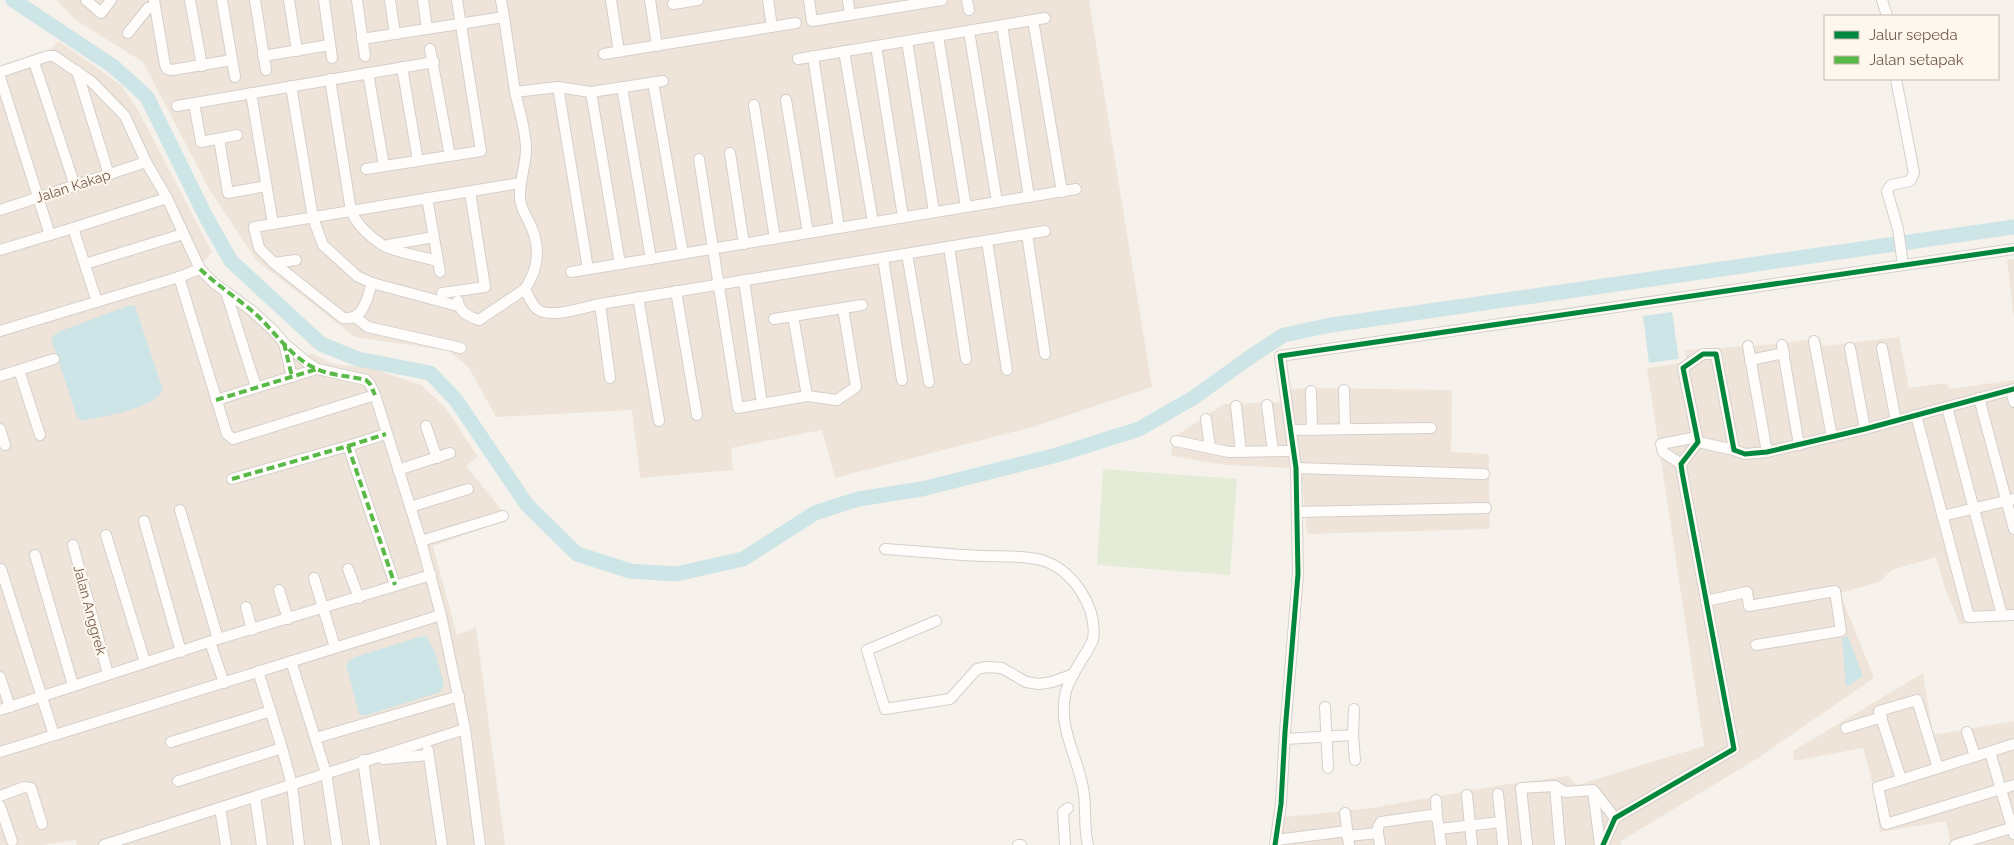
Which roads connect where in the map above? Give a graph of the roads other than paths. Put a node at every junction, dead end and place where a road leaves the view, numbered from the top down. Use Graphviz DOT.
graph roads {
  1 [pos="86,0"];
  2 [pos="111,0"];
  3 [pos="190,0"];
  4 [pos="222,0"];
  5 [pos="255,0"];
  6 [pos="289,0"];
  7 [pos="324,0"];
  8 [pos="357,0"];
  9 [pos="390,0"];
  10 [pos="423,0"];
  11 [pos="457,0"];
  12 [pos="501,0"];
  13 [pos="611,0"];
  14 [pos="650,0"];
  15 [pos="693,0"];
  16 [pos="768,0"];
  17 [pos="809,0"];
  18 [pos="848,0"];
  19 [pos="942,0"];
  20 [pos="1882,0"];
  21 [pos="926,1"];
  22 [pos="155,4"];
  23 [pos="673,4"];
  24 [pos="888,4"];
  25 [pos="850,15"];
  26 [pos="1887,15"];
  27 [pos="504,18"];
  28 [pos="1045,18"];
  29 [pos="1033,20"];
  30 [pos="460,23"];
  31 [pos="796,23"];
  32 [pos="1002,25"];
  33 [pos="772,27"];
  34 [pos="427,29"];
  35 [pos="969,30"];
  36 [pos="128,32"];
  37 [pos="395,34"];
  38 [pos="938,36"];
  39 [pos="362,39"];
  40 [pos="907,41"];
  41 [pos="330,45"];
  42 [pos="657,46"];
  43 [pos="876,46"];
  44 [pos="430,49"];
  45 [pos="297,50"];
  46 [pos="844,51"];
  47 [pos="619,52"];
  48 [pos="604,54"];
  49 [pos="264,56"];
  50 [pos="364,56"];
  51 [pos="813,56"];
  52 [pos="332,58"];
  53 [pos="798,59"];
  54 [pos="232,60"];
  55 [pos="34,62"];
  56 [pos="434,62"];
  57 [pos="202,66"];
  58 [pos="402,67"];
  59 [pos="266,70"];
  60 [pos="77,71"];
  61 [pos="0,72"];
  62 [pos="368,73"];
  63 [pos="0,77"];
  64 [pos="234,77"];
  65 [pos="330,79"];
  66 [pos="1896,80"];
  67 [pos="291,86"];
  68 [pos="558,87"];
  69 [pos="622,87"];
  70 [pos="515,92"];
  71 [pos="591,92"];
  72 [pos="251,93"];
  73 [pos="786,100"];
  74 [pos="194,103"];
  75 [pos="754,105"];
  76 [pos="177,106"];
  77 [pos="237,135"];
  78 [pos="219,139"];
  79 [pos="730,153"];
  80 [pos="450,156"];
  81 [pos="699,159"];
  82 [pos="418,161"];
  83 [pos="146,162"];
  84 [pos="384,166"];
  85 [pos="366,169"];
  86 [pos="109,175"];
  87 [pos="520,184"];
  88 [pos="75,186"];
  89 [pos="266,186"];
  90 [pos="1076,189"];
  91 [pos="470,192"];
  92 [pos="1062,192"];
  93 [pos="39,197"];
  94 [pos="1029,197"];
  95 [pos="167,198"];
  96 [pos="426,198"];
  97 [pos="997,202"];
  98 [pos="966,207"];
  99 [pos="1,208"];
  100 [pos="352,211"];
  101 [pos="934,212"];
  102 [pos="903,217"];
  103 [pos="313,218"];
  104 [pos="873,222"];
  105 [pos="273,224"];
  106 [pos="73,228"];
  107 [pos="839,228"];
  108 [pos="1045,231"];
  109 [pos="808,233"];
  110 [pos="184,234"];
  111 [pos="1027,234"];
  112 [pos="50,235"];
  113 [pos="434,237"];
  114 [pos="775,238"];
  115 [pos="987,241"];
  116 [pos="744,244"];
  117 [pos="384,246"];
  118 [pos="949,247"];
  119 [pos="713,249"];
  120 [pos="2014,249"];
  121 [pos="0,250"];
  122 [pos="683,254"];
  123 [pos="907,254"];
  124 [pos="882,258"];
  125 [pos="651,259"];
  126 [pos="296,260"];
  127 [pos="438,260"];
  128 [pos="1902,261"];
  129 [pos="274,263"];
  130 [pos="85,264"];
  131 [pos="620,264"];
  132 [pos="200,269"];
  133 [pos="588,269"];
  134 [pos="440,272"];
  135 [pos="571,272"];
  136 [pos="179,276"];
  137 [pos="744,280"];
  138 [pos="372,283"];
  139 [pos="719,284"];
  140 [pos="525,289"];
  141 [pos="456,291"];
  142 [pos="676,291"];
  143 [pos="226,292"];
  144 [pos="442,293"];
  145 [pos="638,298"];
  146 [pos="97,302"];
  147 [pos="600,304"];
  148 [pos="862,305"];
  149 [pos="458,306"];
  150 [pos="843,308"];
  151 [pos="793,316"];
  152 [pos="355,317"];
  153 [pos="774,319"];
  154 [pos="0,331"];
  155 [pos="1814,342"];
  156 [pos="284,343"];
  157 [pos="1748,346"];
  158 [pos="461,348"];
  159 [pos="1850,348"];
  160 [pos="1882,348"];
  161 [pos="1045,354"];
  162 [pos="54,359"];
  163 [pos="966,359"];
  164 [pos="1750,360"];
  165 [pos="1678,365"];
  166 [pos="317,369"];
  167 [pos="20,370"];
  168 [pos="1006,370"];
  169 [pos="0,376"];
  170 [pos="292,377"];
  171 [pos="610,378"];
  172 [pos="902,380"];
  173 [pos="929,382"];
  174 [pos="256,387"];
  175 [pos="2012,389"];
  176 [pos="1344,390"];
  177 [pos="1311,391"];
  178 [pos="375,395"];
  179 [pos="807,396"];
  180 [pos="1979,398"];
  181 [pos="216,400"];
  182 [pos="2014,402"];
  183 [pos="762,404"];
  184 [pos="1267,404"];
  185 [pos="1236,406"];
  186 [pos="1947,407"];
  187 [pos="697,415"];
  188 [pos="1916,416"];
  189 [pos="1206,419"];
  190 [pos="659,421"];
  191 [pos="1896,421"];
  192 [pos="426,426"];
  193 [pos="1431,428"];
  194 [pos="0,429"];
  195 [pos="1865,429"];
  196 [pos="1290,430"];
  197 [pos="1312,430"];
  198 [pos="1345,430"];
  199 [pos="386,434"];
  200 [pos="40,435"];
  201 [pos="1832,437"];
  202 [pos="1695,439"];
  203 [pos="1176,441"];
  204 [pos="1799,444"];
  205 [pos="5,445"];
  206 [pos="348,446"];
  207 [pos="1210,448"];
  208 [pos="1734,450"];
  209 [pos="1273,451"];
  210 [pos="1294,451"];
  211 [pos="1241,452"];
  212 [pos="1767,452"];
  213 [pos="450,453"];
  214 [pos="437,458"];
  215 [pos="1681,464"];
  216 [pos="1296,468"];
  217 [pos="398,470"];
  218 [pos="1484,474"];
  219 [pos="232,479"];
  220 [pos="468,489"];
  221 [pos="2010,500"];
  222 [pos="410,507"];
  223 [pos="1486,508"];
  224 [pos="1974,509"];
  225 [pos="180,510"];
  226 [pos="1296,512"];
  227 [pos="503,516"];
  228 [pos="1942,516"];
  229 [pos="144,521"];
  230 [pos="2014,529"];
  231 [pos="106,535"];
  232 [pos="421,541"];
  233 [pos="73,546"];
  234 [pos="885,549"];
  235 [pos="35,555"];
  236 [pos="348,568"];
  237 [pos="1,569"];
  238 [pos="431,575"];
  239 [pos="314,578"];
  240 [pos="395,585"];
  241 [pos="279,590"];
  242 [pos="359,598"];
  243 [pos="1707,604"];
  244 [pos="246,607"];
  245 [pos="324,609"];
  246 [pos="2002,615"];
  247 [pos="2014,615"];
  248 [pos="441,616"];
  249 [pos="288,619"];
  250 [pos="936,621"];
  251 [pos="252,630"];
  252 [pos="214,641"];
  253 [pos="1756,645"];
  254 [pos="335,647"];
  255 [pos="181,652"];
  256 [pos="291,661"];
  257 [pos="145,662"];
  258 [pos="258,672"];
  259 [pos="108,674"];
  260 [pos="1074,674"];
  261 [pos="0,677"];
  262 [pos="224,682"];
  263 [pos="73,685"];
  264 [pos="459,696"];
  265 [pos="41,697"];
  266 [pos="1326,707"];
  267 [pos="5,708"];
  268 [pos="1354,709"];
  269 [pos="271,712"];
  270 [pos="1882,717"];
  271 [pos="1846,728"];
  272 [pos="465,729"];
  273 [pos="1967,732"];
  274 [pos="54,735"];
  275 [pos="1353,735"];
  276 [pos="1325,737"];
  277 [pos="316,738"];
  278 [pos="1285,739"];
  279 [pos="171,742"];
  280 [pos="427,742"];
  281 [pos="2014,744"];
  282 [pos="282,748"];
  283 [pos="0,752"];
  284 [pos="1990,752"];
  285 [pos="428,755"];
  286 [pos="1975,756"];
  287 [pos="363,760"];
  288 [pos="1355,760"];
  289 [pos="1328,768"];
  290 [pos="1938,768"];
  291 [pos="326,773"];
  292 [pos="1901,779"];
  293 [pos="178,782"];
  294 [pos="2014,784"];
  295 [pos="292,785"];
  296 [pos="1554,786"];
  297 [pos="2000,788"];
  298 [pos="1593,790"];
  299 [pos="1498,794"];
  300 [pos="1467,795"];
  301 [pos="0,796"];
  302 [pos="255,797"];
  303 [pos="1436,800"];
  304 [pos="0,806"];
  305 [pos="220,808"];
  306 [pos="1068,808"];
  307 [pos="1345,813"];
  308 [pos="1437,817"];
  309 [pos="1615,818"];
  310 [pos="1501,822"];
  311 [pos="42,824"];
  312 [pos="1470,826"];
  313 [pos="1440,829"];
  314 [pos="2013,830"];
  315 [pos="1378,833"];
  316 [pos="1348,837"];
  317 [pos="12,841"];
  318 [pos="1281,842"];
  319 [pos="104,845"];
  320 [pos="226,845"];
  321 [pos="262,845"];
  322 [pos="299,845"];
  323 [pos="337,845"];
  324 [pos="375,845"];
  325 [pos="442,845"];
  326 [pos="480,845"];
  327 [pos="1065,845"];
  328 [pos="1088,845"];
  329 [pos="1380,845"];
  330 [pos="1441,845"];
  331 [pos="1472,845"];
  332 [pos="1503,845"];
  333 [pos="1527,845"];
  334 [pos="1560,845"];
  335 [pos="1602,845"];
  336 [pos="1956,845"];
  1 -- 2 [label="street"];
  3 -- 57 [label="street"];
  4 -- 54 [label="street"];
  5 -- 49 [label="street"];
  6 -- 45 [label="street"];
  7 -- 41 [label="street"];
  8 -- 39 [label="street"];
  9 -- 37 [label="street"];
  10 -- 34 [label="street"];
  11 -- 30 [label="street"];
  12 -- 27 [label="street"];
  13 -- 47 [label="street"];
  14 -- 42 [label="street"];
  15 -- 23 [label="street"];
  16 -- 33 [label="street"];
  17 -- 25 [label="street"];
  18 -- 25 [label="street"];
  19 -- 21 [label="street"];
  20 -- 26 [label="street"];
  21 -- 24 [label="street"];
  22 -- 36 [label="street"];
  22 -- 57 [label="street"];
  24 -- 25 [label="street"];
  27 -- 30 [label="street"];
  27 -- 70 [label="street"];
  28 -- 29 [label="street"];
  29 -- 32 [label="street"];
  29 -- 92 [label="street"];
  30 -- 34 [label="street"];
  30 -- 80 [label="street"];
  31 -- 33 [label="street"];
  32 -- 35 [label="street"];
  32 -- 94 [label="street"];
  33 -- 42 [label="street"];
  34 -- 37 [label="street"];
  35 -- 38 [label="street"];
  35 -- 97 [label="street"];
  37 -- 39 [label="street"];
  38 -- 40 [label="street"];
  38 -- 98 [label="street"];
  39 -- 50 [label="street"];
  40 -- 43 [label="street"];
  40 -- 101 [label="street"];
  41 -- 45 [label="street"];
  41 -- 52 [label="street"];
  42 -- 47 [label="street"];
  43 -- 46 [label="street"];
  43 -- 102 [label="street"];
  44 -- 56 [label="street"];
  45 -- 49 [label="street"];
  46 -- 51 [label="street"];
  46 -- 104 [label="street"];
  47 -- 48 [label="street"];
  49 -- 59 [label="street"];
  51 -- 53 [label="street"];
  51 -- 107 [label="street"];
  54 -- 57 [label="street"];
  54 -- 64 [label="street"];
  55 -- 60 [label="street"];
  55 -- 61 [label="street"];
  55 -- 88 [label="street"];
  56 -- 58 [label="street"];
  56 -- 80 [label="street"];
  58 -- 62 [label="street"];
  58 -- 82 [label="street"];
  60 -- 83 [label="street"];
  60 -- 86 [label="street"];
  62 -- 65 [label="street"];
  62 -- 84 [label="street"];
  63 -- 93 [label="street"];
  65 -- 67 [label="street"];
  65 -- 100 [label="street"];
  66 -- 128 [label="street"];
  67 -- 72 [label="street"];
  67 -- 103 [label="street"];
  68 -- 70 [label="street"];
  68 -- 71 [label="street"];
  68 -- 133 [label="street"];
  69 -- 71 [label="street"];
  69 -- 122 [label="street"];
  69 -- 125 [label="street"];
  70 -- 87 [label="street"];
  71 -- 131 [label="street"];
  72 -- 74 [label="street"];
  72 -- 89 [label="street"];
  73 -- 109 [label="street"];
  74 -- 76 [label="street"];
  74 -- 78 [label="street"];
  75 -- 114 [label="street"];
  77 -- 78 [label="street"];
  78 -- 89 [label="street"];
  79 -- 116 [label="street"];
  80 -- 82 [label="street"];
  81 -- 119 [label="street"];
  82 -- 84 [label="street"];
  83 -- 86 [label="street, Jalan Kakap"];
  83 -- 95 [label="street"];
  84 -- 85 [label="street"];
  86 -- 88 [label="street, Jalan Kakap"];
  87 -- 91 [label="street"];
  87 -- 140 [label="street"];
  88 -- 93 [label="street, Jalan Kakap"];
  89 -- 105 [label="street"];
  90 -- 92 [label="street"];
  91 -- 96 [label="street"];
  91 -- 141 [label="street"];
  92 -- 94 [label="street"];
  93 -- 99 [label="street, Jalan Kakap"];
  93 -- 112 [label="street"];
  94 -- 97 [label="street"];
  95 -- 106 [label="street"];
  95 -- 110 [label="street"];
  96 -- 100 [label="street"];
  96 -- 113 [label="street"];
  97 -- 98 [label="street"];
  98 -- 101 [label="street"];
  100 -- 103 [label="street"];
  100 -- 117 [label="street"];
  101 -- 102 [label="street"];
  102 -- 104 [label="street"];
  103 -- 105 [label="street"];
  103 -- 138 [label="street"];
  104 -- 107 [label="street"];
  105 -- 129 [label="street"];
  106 -- 112 [label="street"];
  106 -- 130 [label="street"];
  107 -- 109 [label="street"];
  108 -- 111 [label="street"];
  109 -- 114 [label="street"];
  110 -- 130 [label="street"];
  110 -- 132 [label="street"];
  111 -- 115 [label="street"];
  111 -- 161 [label="street"];
  112 -- 121 [label="street"];
  113 -- 117 [label="street"];
  113 -- 127 [label="street"];
  114 -- 116 [label="street"];
  115 -- 118 [label="street"];
  115 -- 168 [label="street"];
  116 -- 119 [label="street"];
  117 -- 127 [label="street"];
  118 -- 123 [label="street"];
  118 -- 163 [label="street"];
  119 -- 122 [label="street"];
  119 -- 139 [label="street"];
  120 -- 128 [label="street"];
  122 -- 125 [label="street"];
  123 -- 124 [label="street"];
  123 -- 173 [label="street"];
  124 -- 137 [label="street"];
  124 -- 172 [label="street"];
  125 -- 131 [label="street"];
  126 -- 129 [label="street"];
  127 -- 134 [label="street"];
  128 -- 196 [label="street"];
  129 -- 152 [label="street"];
  130 -- 146 [label="street"];
  131 -- 133 [label="street"];
  132 -- 136 [label="street"];
  132 -- 143 [label="street"];
  133 -- 135 [label="street"];
  136 -- 146 [label="street"];
  136 -- 181 [label="street"];
  137 -- 139 [label="street"];
  137 -- 183 [label="street"];
  138 -- 149 [label="street"];
  138 -- 152 [label="street"];
  139 -- 142 [label="street"];
  139 -- 183 [label="street"];
  140 -- 147 [label="street"];
  140 -- 149 [label="street"];
  141 -- 144 [label="street"];
  141 -- 149 [label="street"];
  142 -- 145 [label="street"];
  142 -- 187 [label="street"];
  143 -- 156 [label="street"];
  143 -- 174 [label="street"];
  145 -- 147 [label="street"];
  145 -- 190 [label="street"];
  146 -- 154 [label="street"];
  147 -- 171 [label="street"];
  148 -- 150 [label="street"];
  150 -- 151 [label="street"];
  150 -- 179 [label="street"];
  151 -- 153 [label="street"];
  151 -- 179 [label="street"];
  152 -- 158 [label="street"];
  155 -- 201 [label="street"];
  156 -- 166 [label="street"];
  156 -- 170 [label="street"];
  157 -- 164 [label="street"];
  159 -- 195 [label="street"];
  160 -- 191 [label="street"];
  162 -- 167 [label="street"];
  164 -- 204 [label="street"];
  164 -- 212 [label="street"];
  165 -- 202 [label="street"];
  166 -- 170 [label="street"];
  166 -- 178 [label="street"];
  167 -- 169 [label="street"];
  167 -- 200 [label="street"];
  170 -- 174 [label="street"];
  174 -- 181 [label="street"];
  175 -- 180 [label="street"];
  175 -- 182 [label="street"];
  176 -- 198 [label="street"];
  177 -- 197 [label="street"];
  178 -- 181 [label="street"];
  178 -- 199 [label="street"];
  179 -- 183 [label="street"];
  180 -- 186 [label="street"];
  180 -- 221 [label="street"];
  184 -- 209 [label="street"];
  185 -- 211 [label="street"];
  186 -- 188 [label="street"];
  186 -- 224 [label="street"];
  188 -- 191 [label="street"];
  188 -- 228 [label="street"];
  189 -- 207 [label="street"];
  191 -- 195 [label="street"];
  192 -- 214 [label="street"];
  193 -- 198 [label="street"];
  194 -- 205 [label="street"];
  195 -- 201 [label="street"];
  196 -- 197 [label="street"];
  196 -- 210 [label="street"];
  197 -- 198 [label="street"];
  199 -- 206 [label="street"];
  199 -- 217 [label="street"];
  201 -- 204 [label="street"];
  202 -- 208 [label="street"];
  202 -- 208 [label="street"];
  202 -- 215 [label="street"];
  202 -- 215 [label="street"];
  203 -- 207 [label="street"];
  204 -- 212 [label="street"];
  206 -- 219 [label="street"];
  206 -- 240 [label="street"];
  207 -- 211 [label="street"];
  208 -- 212 [label="street"];
  209 -- 210 [label="street"];
  209 -- 211 [label="street"];
  210 -- 216 [label="street"];
  213 -- 214 [label="street"];
  214 -- 217 [label="street"];
  215 -- 243 [label="street"];
  216 -- 218 [label="street"];
  216 -- 226 [label="street"];
  217 -- 222 [label="street"];
  220 -- 222 [label="street"];
  221 -- 224 [label="street"];
  221 -- 230 [label="street"];
  222 -- 232 [label="street"];
  223 -- 226 [label="street"];
  224 -- 228 [label="street"];
  224 -- 246 [label="street"];
  225 -- 252 [label="street"];
  226 -- 278 [label="street"];
  227 -- 232 [label="street"];
  228 -- 246 [label="street"];
  229 -- 255 [label="street"];
  231 -- 257 [label="street"];
  232 -- 238 [label="street"];
  233 -- 259 [label="street, Jalan Anggrek"];
  234 -- 260 [label="street"];
  235 -- 263 [label="street"];
  236 -- 242 [label="street"];
  237 -- 265 [label="street"];
  238 -- 240 [label="street"];
  238 -- 248 [label="street"];
  239 -- 245 [label="street"];
  240 -- 242 [label="street"];
  241 -- 249 [label="street"];
  242 -- 245 [label="street"];
  243 -- 253 [label="street"];
  243 -- 309 [label="street"];
  244 -- 251 [label="street"];
  245 -- 249 [label="street"];
  245 -- 254 [label="street"];
  246 -- 247 [label="street"];
  248 -- 254 [label="street"];
  248 -- 264 [label="street"];
  249 -- 251 [label="street"];
  250 -- 260 [label="street"];
  251 -- 252 [label="street"];
  252 -- 255 [label="street"];
  252 -- 262 [label="street"];
  254 -- 256 [label="street"];
  255 -- 257 [label="street"];
  256 -- 258 [label="street"];
  256 -- 277 [label="street"];
  257 -- 259 [label="street"];
  258 -- 262 [label="street"];
  258 -- 269 [label="street"];
  259 -- 263 [label="street"];
  260 -- 328 [label="street"];
  261 -- 267 [label="street"];
  262 -- 274 [label="street"];
  263 -- 265 [label="street"];
  264 -- 272 [label="street"];
  264 -- 277 [label="street"];
  265 -- 267 [label="street"];
  265 -- 274 [label="street"];
  266 -- 276 [label="street"];
  268 -- 275 [label="street"];
  269 -- 279 [label="street"];
  269 -- 282 [label="street"];
  270 -- 271 [label="street"];
  270 -- 290 [label="street"];
  270 -- 292 [label="street"];
  272 -- 280 [label="street"];
  272 -- 326 [label="street"];
  273 -- 286 [label="street"];
  274 -- 283 [label="street"];
  275 -- 276 [label="street"];
  275 -- 288 [label="street"];
  276 -- 278 [label="street"];
  276 -- 289 [label="street"];
  277 -- 291 [label="street"];
  278 -- 318 [label="street"];
  280 -- 285 [label="street"];
  280 -- 287 [label="street"];
  281 -- 284 [label="street"];
  282 -- 293 [label="street"];
  282 -- 295 [label="street"];
  284 -- 286 [label="street"];
  284 -- 297 [label="street"];
  285 -- 287 [label="street"];
  285 -- 325 [label="street"];
  286 -- 290 [label="street"];
  287 -- 291 [label="street"];
  287 -- 324 [label="street"];
  290 -- 292 [label="street"];
  291 -- 295 [label="street"];
  291 -- 323 [label="street"];
  292 -- 297 [label="street"];
  294 -- 297 [label="street"];
  295 -- 302 [label="street"];
  295 -- 322 [label="street"];
  296 -- 298 [label="street"];
  296 -- 333 [label="street"];
  296 -- 334 [label="street"];
  297 -- 314 [label="street"];
  298 -- 309 [label="street"];
  298 -- 335 [label="street"];
  299 -- 310 [label="street"];
  300 -- 312 [label="street"];
  301 -- 311 [label="street"];
  302 -- 305 [label="street"];
  302 -- 321 [label="street"];
  303 -- 308 [label="street"];
  304 -- 317 [label="street"];
  305 -- 319 [label="street"];
  305 -- 320 [label="street"];
  306 -- 327 [label="street"];
  307 -- 316 [label="street"];
  308 -- 313 [label="street"];
  308 -- 315 [label="street"];
  309 -- 335 [label="street"];
  310 -- 312 [label="street"];
  310 -- 332 [label="street"];
  312 -- 313 [label="street"];
  312 -- 331 [label="street"];
  313 -- 330 [label="street"];
  314 -- 336 [label="street"];
  315 -- 316 [label="street"];
  315 -- 329 [label="street"];
  316 -- 318 [label="street"];
}
